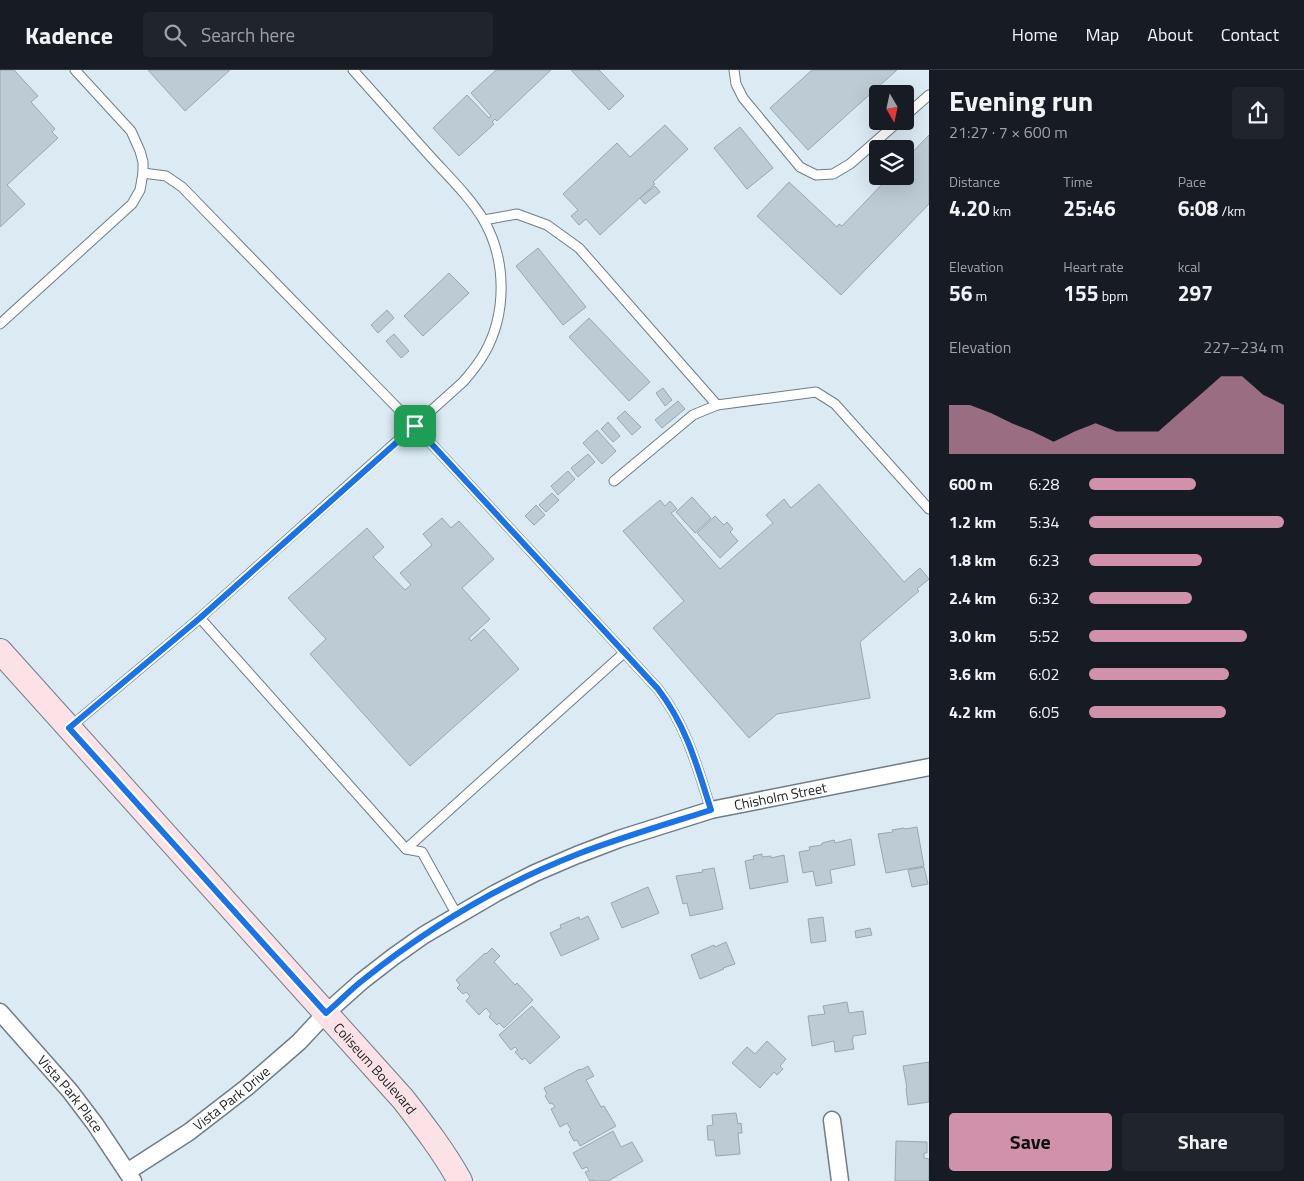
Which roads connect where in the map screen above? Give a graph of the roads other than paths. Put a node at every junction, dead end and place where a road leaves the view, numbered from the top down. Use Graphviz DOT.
graph roads {
  1 [pos="75,70"];
  2 [pos="353,70"];
  3 [pos="734,70"];
  4 [pos="929,95"];
  5 [pos="914,108"];
  6 [pos="889,130"];
  7 [pos="143,173"];
  8 [pos="484,220"];
  9 [pos="0,324"];
  10 [pos="717,405"];
  11 [pos="415,426"];
  12 [pos="614,481"];
  13 [pos="929,509"];
  14 [pos="200,618"];
  15 [pos="0,651"];
  16 [pos="624,652"];
  17 [pos="69,728"];
  18 [pos="929,767"];
  19 [pos="711,810"];
  20 [pos="406,850"];
  21 [pos="457,915"];
  22 [pos="0,1012"];
  23 [pos="326,1013"];
  24 [pos="832,1120"];
  25 [pos="130,1177"];
  26 [pos="460,1181"];
  27 [pos="840,1181"];
  1 -- 7 [label="lane"];
  2 -- 8 [label="lane"];
  3 -- 6 [label="lane"];
  4 -- 5 [label="lane"];
  7 -- 9 [label="lane"];
  7 -- 11 [label="lane"];
  8 -- 10 [label="lane"];
  8 -- 11 [label="lane"];
  10 -- 12 [label="lane"];
  10 -- 13 [label="lane"];
  11 -- 14 [label="lane"];
  11 -- 16 [label="lane"];
  14 -- 17 [label="lane"];
  14 -- 20 [label="lane"];
  15 -- 17 [label="main road, Coliseum Boulevard"];
  16 -- 19 [label="lane"];
  16 -- 20 [label="lane"];
  17 -- 23 [label="main road, Coliseum Boulevard"];
  18 -- 19 [label="street, Chisholm Street"];
  19 -- 21 [label="street, Chisholm Street"];
  20 -- 21 [label="lane"];
  21 -- 23 [label="street, Chisholm Street"];
  22 -- 25 [label="street, Vista Park Place"];
  23 -- 25 [label="street, Vista Park Drive"];
  23 -- 26 [label="main road, Coliseum Boulevard"];
  24 -- 27 [label="street"];
}
